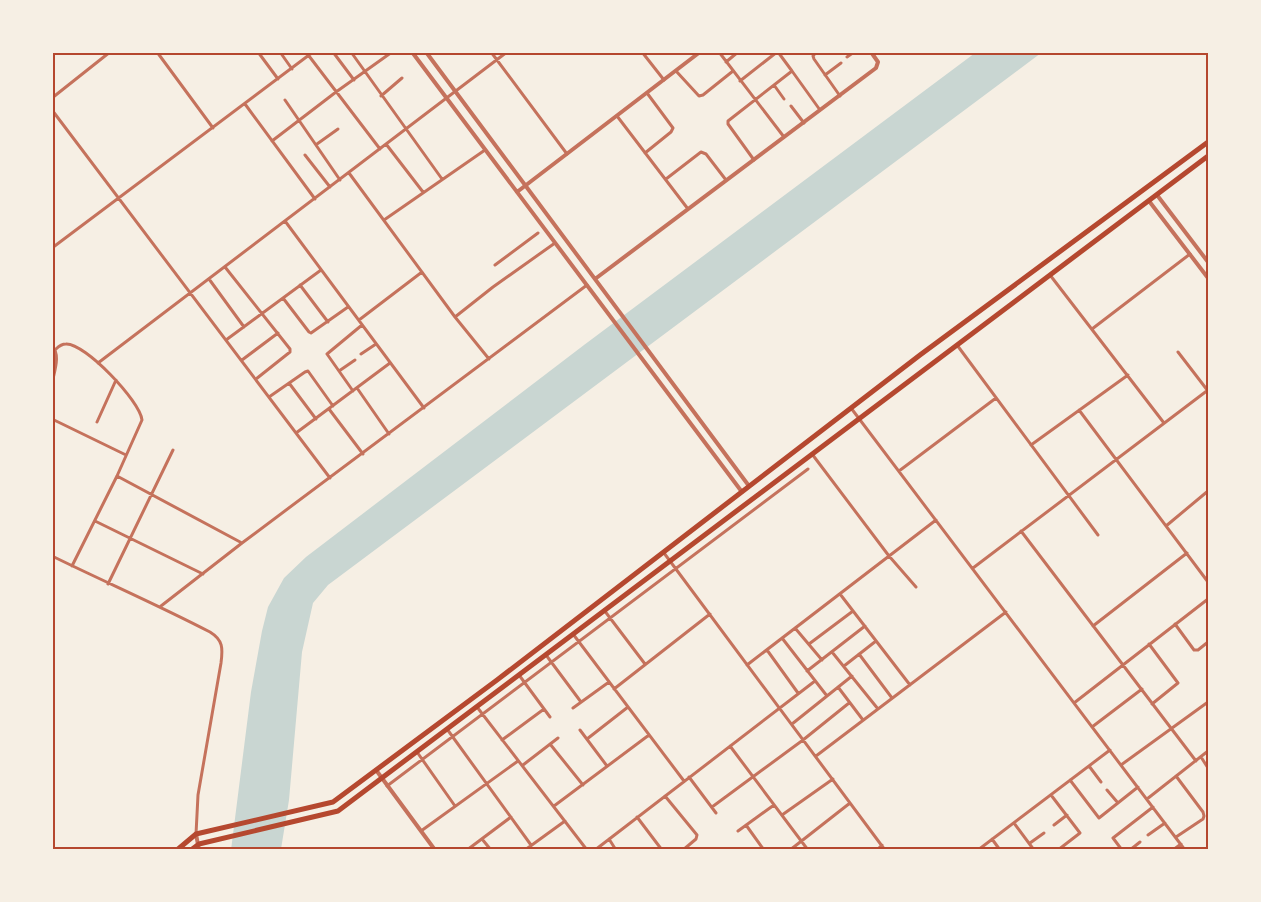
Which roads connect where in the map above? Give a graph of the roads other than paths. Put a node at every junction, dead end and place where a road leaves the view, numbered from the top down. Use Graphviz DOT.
graph roads {
  1 [pos="110,52"];
  2 [pos="157,52"];
  3 [pos="258,52"];
  4 [pos="280,52"];
  5 [pos="313,52"];
  6 [pos="333,52"];
  7 [pos="351,52"];
  8 [pos="392,52"];
  9 [pos="412,52"];
  10 [pos="426,52"];
  11 [pos="491,52"];
  12 [pos="507,52"];
  13 [pos="642,52"];
  14 [pos="700,52"];
  15 [pos="719,52"];
  16 [pos="738,52"];
  17 [pos="777,52"];
  18 [pos="816,52"];
  19 [pos="854,52"];
  20 [pos="871,52"];
  21 [pos="309,56"];
  22 [pos="847,57"];
  23 [pos="497,60"];
  24 [pos="726,62"];
  25 [pos="840,63"];
  26 [pos="292,68"];
  27 [pos="676,71"];
  28 [pos="733,71"];
  29 [pos="792,71"];
  30 [pos="365,73"];
  31 [pos="825,75"];
  32 [pos="402,78"];
  33 [pos="278,79"];
  34 [pos="354,80"];
  35 [pos="664,80"];
  36 [pos="740,80"];
  37 [pos="774,85"];
  38 [pos="336,92"];
  39 [pos="455,92"];
  40 [pos="647,93"];
  41 [pos="381,96"];
  42 [pos="840,96"];
  43 [pos="52,98"];
  44 [pos="446,99"];
  45 [pos="754,99"];
  46 [pos="784,99"];
  47 [pos="285,100"];
  48 [pos="245,104"];
  49 [pos="791,106"];
  50 [pos="52,110"];
  51 [pos="820,110"];
  52 [pos="617,116"];
  53 [pos="299,121"];
  54 [pos="804,123"];
  55 [pos="213,128"];
  56 [pos="406,128"];
  57 [pos="338,129"];
  58 [pos="784,137"];
  59 [pos="272,141"];
  60 [pos="1208,142"];
  61 [pos="317,144"];
  62 [pos="386,144"];
  63 [pos="380,150"];
  64 [pos="485,150"];
  65 [pos="645,153"];
  66 [pos="568,154"];
  67 [pos="305,155"];
  68 [pos="1208,156"];
  69 [pos="754,160"];
  70 [pos="349,173"];
  71 [pos="442,179"];
  72 [pos="666,179"];
  73 [pos="340,180"];
  74 [pos="726,180"];
  75 [pos="526,186"];
  76 [pos="330,187"];
  77 [pos="423,192"];
  78 [pos="517,192"];
  79 [pos="1157,194"];
  80 [pos="119,198"];
  81 [pos="315,199"];
  82 [pos="1149,200"];
  83 [pos="688,209"];
  84 [pos="384,220"];
  85 [pos="285,221"];
  86 [pos="538,233"];
  87 [pos="555,243"];
  88 [pos="52,248"];
  89 [pos="1190,254"];
  90 [pos="1208,262"];
  91 [pos="495,266"];
  92 [pos="225,267"];
  93 [pos="321,270"];
  94 [pos="422,272"];
  95 [pos="1050,275"];
  96 [pos="1208,278"];
  97 [pos="209,279"];
  98 [pos="595,279"];
  99 [pos="1019,282"];
  100 [pos="300,285"];
  101 [pos="587,285"];
  102 [pos="1026,292"];
  103 [pos="191,293"];
  104 [pos="282,298"];
  105 [pos="348,307"];
  106 [pos="262,313"];
  107 [pos="455,317"];
  108 [pos="359,320"];
  109 [pos="328,322"];
  110 [pos="362,326"];
  111 [pos="244,327"];
  112 [pos="1092,329"];
  113 [pos="278,333"];
  114 [pos="226,340"];
  115 [pos="376,344"];
  116 [pos="956,345"];
  117 [pos="54,347"];
  118 [pos="1178,352"];
  119 [pos="361,354"];
  120 [pos="489,359"];
  121 [pos="242,360"];
  122 [pos="355,360"];
  123 [pos="98,363"];
  124 [pos="390,363"];
  125 [pos="339,371"];
  126 [pos="1128,375"];
  127 [pos="256,379"];
  128 [pos="116,380"];
  129 [pos="289,383"];
  130 [pos="52,384"];
  131 [pos="355,390"];
  132 [pos="1208,390"];
  133 [pos="269,397"];
  134 [pos="996,398"];
  135 [pos="333,406"];
  136 [pos="424,408"];
  137 [pos="851,408"];
  138 [pos="329,409"];
  139 [pos="1079,410"];
  140 [pos="859,418"];
  141 [pos="52,419"];
  142 [pos="316,419"];
  143 [pos="97,422"];
  144 [pos="1164,423"];
  145 [pos="296,433"];
  146 [pos="389,434"];
  147 [pos="1031,445"];
  148 [pos="173,450"];
  149 [pos="363,454"];
  150 [pos="812,454"];
  151 [pos="126,455"];
  152 [pos="1116,460"];
  153 [pos="808,469"];
  154 [pos="899,471"];
  155 [pos="117,476"];
  156 [pos="330,478"];
  157 [pos="749,486"];
  158 [pos="1208,491"];
  159 [pos="742,492"];
  160 [pos="151,495"];
  161 [pos="1069,496"];
  162 [pos="936,520"];
  163 [pos="95,521"];
  164 [pos="1166,526"];
  165 [pos="1022,531"];
  166 [pos="1098,535"];
  167 [pos="130,538"];
  168 [pos="242,543"];
  169 [pos="663,552"];
  170 [pos="1187,553"];
  171 [pos="52,556"];
  172 [pos="889,556"];
  173 [pos="670,561"];
  174 [pos="72,566"];
  175 [pos="973,568"];
  176 [pos="676,569"];
  177 [pos="203,574"];
  178 [pos="1208,582"];
  179 [pos="108,584"];
  180 [pos="916,587"];
  181 [pos="840,594"];
  182 [pos="1208,599"];
  183 [pos="161,606"];
  184 [pos="604,610"];
  185 [pos="853,611"];
  186 [pos="1006,612"];
  187 [pos="710,614"];
  188 [pos="610,617"];
  189 [pos="1175,624"];
  190 [pos="865,626"];
  191 [pos="1093,626"];
  192 [pos="796,628"];
  193 [pos="573,634"];
  194 [pos="782,638"];
  195 [pos="876,641"];
  196 [pos="579,642"];
  197 [pos="1208,642"];
  198 [pos="809,644"];
  199 [pos="1150,644"];
  200 [pos="767,650"];
  201 [pos="832,652"];
  202 [pos="859,654"];
  203 [pos="546,655"];
  204 [pos="822,660"];
  205 [pos="551,662"];
  206 [pos="645,664"];
  207 [pos="748,665"];
  208 [pos="1123,665"];
  209 [pos="844,666"];
  210 [pos="807,671"];
  211 [pos="519,675"];
  212 [pos="852,676"];
  213 [pos="815,681"];
  214 [pos="525,682"];
  215 [pos="609,682"];
  216 [pos="910,685"];
  217 [pos="614,688"];
  218 [pos="838,688"];
  219 [pos="1142,690"];
  220 [pos="798,694"];
  221 [pos="827,696"];
  222 [pos="892,698"];
  223 [pos="580,702"];
  224 [pos="1208,702"];
  225 [pos="850,703"];
  226 [pos="1074,703"];
  227 [pos="1152,704"];
  228 [pos="477,707"];
  229 [pos="628,707"];
  230 [pos="573,708"];
  231 [pos="780,708"];
  232 [pos="544,709"];
  233 [pos="878,709"];
  234 [pos="482,714"];
  235 [pos="550,716"];
  236 [pos="863,720"];
  237 [pos="792,724"];
  238 [pos="1092,727"];
  239 [pos="1171,728"];
  240 [pos="447,729"];
  241 [pos="580,730"];
  242 [pos="649,735"];
  243 [pos="452,736"];
  244 [pos="558,738"];
  245 [pos="587,739"];
  246 [pos="502,740"];
  247 [pos="803,740"];
  248 [pos="550,744"];
  249 [pos="730,746"];
  250 [pos="1110,750"];
  251 [pos="1208,751"];
  252 [pos="416,752"];
  253 [pos="816,756"];
  254 [pos="1201,757"];
  255 [pos="422,759"];
  256 [pos="518,760"];
  257 [pos="1196,761"];
  258 [pos="523,765"];
  259 [pos="1121,765"];
  260 [pos="607,766"];
  261 [pos="1089,766"];
  262 [pos="1208,768"];
  263 [pos="376,770"];
  264 [pos="1176,776"];
  265 [pos="754,777"];
  266 [pos="382,778"];
  267 [pos="689,778"];
  268 [pos="833,779"];
  269 [pos="1070,780"];
  270 [pos="684,781"];
  271 [pos="1101,782"];
  272 [pos="487,784"];
  273 [pos="583,785"];
  274 [pos="387,786"];
  275 [pos="1138,788"];
  276 [pos="1107,790"];
  277 [pos="1052,795"];
  278 [pos="665,796"];
  279 [pos="1147,799"];
  280 [pos="850,803"];
  281 [pos="1118,804"];
  282 [pos="774,805"];
  283 [pos="455,806"];
  284 [pos="554,806"];
  285 [pos="712,807"];
  286 [pos="1153,807"];
  287 [pos="716,813"];
  288 [pos="782,815"];
  289 [pos="1067,815"];
  290 [pos="511,817"];
  291 [pos="637,817"];
  292 [pos="565,821"];
  293 [pos="1014,822"];
  294 [pos="1165,822"];
  295 [pos="746,825"];
  296 [pos="1054,825"];
  297 [pos="738,830"];
  298 [pos="421,831"];
  299 [pos="1044,833"];
  300 [pos="196,834"];
  301 [pos="1148,836"];
  302 [pos="1176,838"];
  303 [pos="482,839"];
  304 [pos="609,839"];
  305 [pos="992,839"];
  306 [pos="802,841"];
  307 [pos="1140,842"];
  308 [pos="1030,844"];
  309 [pos="1181,844"];
  310 [pos="531,845"];
  311 [pos="882,845"];
  312 [pos="199,847"];
  313 [pos="177,850"];
  314 [pos="191,850"];
  315 [pos="435,850"];
  316 [pos="467,850"];
  317 [pos="491,850"];
  318 [pos="525,850"];
  319 [pos="587,850"];
  320 [pos="595,850"];
  321 [pos="616,850"];
  322 [pos="662,850"];
  323 [pos="683,850"];
  324 [pos="764,850"];
  325 [pos="790,850"];
  326 [pos="808,850"];
  327 [pos="877,850"];
  328 [pos="885,850"];
  329 [pos="978,850"];
  330 [pos="1000,850"];
  331 [pos="1034,850"];
  332 [pos="1058,850"];
  333 [pos="1122,850"];
  334 [pos="1130,850"];
  335 [pos="1174,850"];
  336 [pos="1185,850"];
  1 -- 43 [label="street"];
  2 -- 55 [label="street"];
  3 -- 33 [label="street"];
  4 -- 26 [label="street"];
  5 -- 21 [label="street"];
  6 -- 34 [label="street"];
  7 -- 30 [label="street"];
  8 -- 30 [label="street"];
  9 -- 44 [label="street"];
  10 -- 39 [label="street"];
  11 -- 23 [label="street"];
  12 -- 23 [label="street"];
  13 -- 35 [label="street"];
  14 -- 27 [label="street"];
  15 -- 24 [label="street"];
  16 -- 24 [label="street"];
  17 -- 29 [label="street"];
  17 -- 36 [label="street"];
  18 -- 31 [label="street"];
  19 -- 22 [label="street"];
  20 -- 42 [label="street"];
  21 -- 26 [label="street"];
  21 -- 38 [label="street"];
  23 -- 39 [label="street"];
  23 -- 66 [label="street"];
  24 -- 28 [label="street"];
  25 -- 31 [label="street"];
  26 -- 33 [label="street"];
  27 -- 28 [label="street"];
  27 -- 35 [label="street"];
  28 -- 36 [label="street"];
  29 -- 37 [label="street"];
  29 -- 51 [label="street"];
  30 -- 34 [label="street"];
  30 -- 41 [label="street"];
  31 -- 42 [label="street"];
  32 -- 41 [label="street"];
  33 -- 48 [label="street"];
  34 -- 38 [label="street"];
  35 -- 40 [label="street"];
  36 -- 45 [label="street"];
  37 -- 45 [label="street"];
  37 -- 46 [label="street"];
  38 -- 53 [label="street"];
  38 -- 63 [label="street"];
  39 -- 44 [label="street"];
  39 -- 75 [label="street"];
  40 -- 52 [label="street"];
  40 -- 65 [label="street"];
  41 -- 56 [label="street"];
  42 -- 51 [label="street"];
  44 -- 56 [label="street"];
  44 -- 64 [label="street"];
  45 -- 58 [label="street"];
  45 -- 69 [label="street"];
  47 -- 53 [label="street"];
  48 -- 55 [label="street"];
  48 -- 59 [label="street"];
  49 -- 54 [label="street"];
  50 -- 80 [label="street"];
  51 -- 54 [label="street"];
  52 -- 65 [label="street"];
  52 -- 66 [label="street"];
  53 -- 59 [label="street"];
  53 -- 61 [label="street"];
  54 -- 58 [label="street"];
  55 -- 80 [label="street"];
  56 -- 62 [label="street"];
  56 -- 71 [label="street"];
  57 -- 61 [label="street"];
  58 -- 69 [label="street"];
  59 -- 81 [label="street"];
  60 -- 99 [label="main road"];
  61 -- 73 [label="street"];
  62 -- 63 [label="street"];
  62 -- 77 [label="street"];
  63 -- 70 [label="street"];
  64 -- 71 [label="street"];
  64 -- 78 [label="street"];
  65 -- 72 [label="street"];
  66 -- 75 [label="street"];
  67 -- 76 [label="street"];
  68 -- 79 [label="main road"];
  69 -- 74 [label="street"];
  70 -- 73 [label="street"];
  70 -- 84 [label="street"];
  71 -- 77 [label="street"];
  72 -- 74 [label="street"];
  72 -- 83 [label="street"];
  73 -- 76 [label="street"];
  74 -- 83 [label="street"];
  75 -- 78 [label="street"];
  75 -- 98 [label="street"];
  76 -- 81 [label="street"];
  77 -- 84 [label="street"];
  78 -- 87 [label="street"];
  79 -- 82 [label="main road"];
  79 -- 90 [label="street"];
  80 -- 88 [label="street"];
  80 -- 103 [label="street"];
  81 -- 85 [label="street"];
  82 -- 89 [label="street"];
  82 -- 95 [label="main road"];
  83 -- 98 [label="street"];
  84 -- 94 [label="street"];
  85 -- 92 [label="street"];
  85 -- 93 [label="street"];
  86 -- 91 [label="street"];
  87 -- 101 [label="street"];
  87 -- 107 [label="street"];
  89 -- 96 [label="street"];
  89 -- 112 [label="street"];
  92 -- 97 [label="street"];
  92 -- 106 [label="street"];
  93 -- 100 [label="street"];
  93 -- 105 [label="street"];
  94 -- 107 [label="street"];
  94 -- 108 [label="street"];
  95 -- 102 [label="main road"];
  95 -- 112 [label="street"];
  97 -- 103 [label="street"];
  97 -- 111 [label="street"];
  98 -- 157 [label="street"];
  99 -- 102 [label="main road"];
  99 -- 137 [label="main road"];
  100 -- 104 [label="street"];
  100 -- 109 [label="street"];
  101 -- 120 [label="street"];
  101 -- 159 [label="street"];
  102 -- 116 [label="main road"];
  103 -- 114 [label="street"];
  103 -- 123 [label="street"];
  104 -- 106 [label="street"];
  104 -- 109 [label="street"];
  105 -- 108 [label="street"];
  105 -- 109 [label="street"];
  106 -- 111 [label="street"];
  106 -- 113 [label="street"];
  107 -- 120 [label="street"];
  108 -- 110 [label="street"];
  110 -- 115 [label="street"];
  110 -- 125 [label="street"];
  111 -- 114 [label="street"];
  112 -- 126 [label="street"];
  113 -- 121 [label="street"];
  113 -- 127 [label="street"];
  114 -- 121 [label="street"];
  115 -- 119 [label="street"];
  115 -- 124 [label="street"];
  116 -- 134 [label="street"];
  116 -- 140 [label="main road"];
  117 -- 123 [label="street"];
  117 -- 130 [label="street"];
  118 -- 132 [label="street"];
  120 -- 136 [label="street"];
  121 -- 127 [label="street"];
  122 -- 125 [label="street"];
  123 -- 128 [label="street"];
  124 -- 131 [label="street"];
  124 -- 136 [label="street"];
  125 -- 131 [label="street"];
  126 -- 139 [label="street"];
  126 -- 144 [label="street"];
  127 -- 133 [label="street"];
  128 -- 143 [label="street"];
  128 -- 151 [label="street"];
  129 -- 133 [label="street"];
  129 -- 135 [label="street"];
  129 -- 142 [label="street"];
  131 -- 135 [label="street"];
  131 -- 146 [label="street"];
  132 -- 144 [label="street"];
  133 -- 145 [label="street"];
  134 -- 147 [label="street"];
  134 -- 154 [label="street"];
  135 -- 138 [label="street"];
  136 -- 146 [label="street"];
  137 -- 140 [label="street"];
  137 -- 157 [label="main road"];
  138 -- 142 [label="street"];
  138 -- 149 [label="street"];
  139 -- 147 [label="street"];
  139 -- 152 [label="street"];
  140 -- 150 [label="main road"];
  140 -- 154 [label="street"];
  141 -- 151 [label="street"];
  142 -- 145 [label="street"];
  144 -- 152 [label="street"];
  145 -- 156 [label="street"];
  146 -- 149 [label="street"];
  147 -- 161 [label="street"];
  148 -- 160 [label="street"];
  149 -- 156 [label="street"];
  150 -- 172 [label="street"];
  150 -- 173 [label="main road"];
  151 -- 155 [label="street"];
  152 -- 161 [label="street"];
  152 -- 164 [label="street"];
  153 -- 176 [label="street"];
  154 -- 162 [label="street"];
  155 -- 160 [label="street"];
  155 -- 163 [label="street"];
  156 -- 168 [label="street"];
  157 -- 159 [label="main road"];
  158 -- 164 [label="street"];
  159 -- 169 [label="main road"];
  160 -- 167 [label="street"];
  160 -- 168 [label="street"];
  161 -- 165 [label="street"];
  161 -- 166 [label="street"];
  162 -- 172 [label="street"];
  162 -- 175 [label="street"];
  163 -- 167 [label="street"];
  163 -- 174 [label="street"];
  164 -- 170 [label="street"];
  165 -- 175 [label="street"];
  165 -- 191 [label="street"];
  167 -- 177 [label="street"];
  167 -- 179 [label="street"];
  168 -- 177 [label="street"];
  169 -- 173 [label="street"];
  169 -- 263 [label="main road"];
  170 -- 178 [label="street"];
  170 -- 191 [label="street"];
  171 -- 174 [label="street"];
  172 -- 180 [label="street"];
  172 -- 181 [label="street"];
  173 -- 176 [label="street"];
  173 -- 184 [label="main road"];
  174 -- 179 [label="street"];
  175 -- 186 [label="street"];
  176 -- 187 [label="street"];
  176 -- 188 [label="street"];
  177 -- 183 [label="street"];
  179 -- 183 [label="street"];
  181 -- 185 [label="street"];
  181 -- 192 [label="street"];
  182 -- 189 [label="street"];
  183 -- 300 [label="street"];
  184 -- 188 [label="street"];
  184 -- 193 [label="main road"];
  185 -- 190 [label="street"];
  185 -- 198 [label="street"];
  186 -- 216 [label="street"];
  186 -- 226 [label="street"];
  187 -- 206 [label="street"];
  187 -- 207 [label="street"];
  188 -- 196 [label="street"];
  188 -- 206 [label="street"];
  189 -- 197 [label="street"];
  189 -- 199 [label="street"];
  190 -- 195 [label="street"];
  190 -- 201 [label="street"];
  191 -- 208 [label="street"];
  192 -- 194 [label="street"];
  192 -- 198 [label="street"];
  193 -- 196 [label="street"];
  193 -- 203 [label="main road"];
  194 -- 200 [label="street"];
  194 -- 210 [label="street"];
  195 -- 202 [label="street"];
  195 -- 216 [label="street"];
  196 -- 205 [label="street"];
  196 -- 215 [label="street"];
  198 -- 204 [label="street"];
  199 -- 208 [label="street"];
  199 -- 227 [label="street"];
  200 -- 207 [label="street"];
  200 -- 220 [label="street"];
  201 -- 204 [label="street"];
  201 -- 209 [label="street"];
  202 -- 209 [label="street"];
  202 -- 222 [label="street"];
  203 -- 205 [label="street"];
  203 -- 211 [label="main road"];
  204 -- 210 [label="street"];
  205 -- 214 [label="street"];
  205 -- 223 [label="street"];
  206 -- 217 [label="street"];
  207 -- 231 [label="street"];
  208 -- 219 [label="street"];
  208 -- 226 [label="street"];
  209 -- 212 [label="street"];
  210 -- 213 [label="street"];
  211 -- 214 [label="street"];
  211 -- 228 [label="main road"];
  212 -- 218 [label="street"];
  212 -- 233 [label="street"];
  213 -- 220 [label="street"];
  213 -- 221 [label="street"];
  214 -- 232 [label="street"];
  214 -- 234 [label="street"];
  215 -- 217 [label="street"];
  215 -- 223 [label="street"];
  216 -- 222 [label="street"];
  217 -- 229 [label="street"];
  218 -- 221 [label="street"];
  218 -- 225 [label="street"];
  219 -- 227 [label="street"];
  219 -- 238 [label="street"];
  220 -- 231 [label="street"];
  221 -- 237 [label="street"];
  222 -- 233 [label="street"];
  223 -- 230 [label="street"];
  224 -- 239 [label="street"];
  225 -- 236 [label="street"];
  225 -- 247 [label="street"];
  226 -- 238 [label="street"];
  227 -- 239 [label="street"];
  228 -- 234 [label="street"];
  228 -- 240 [label="main road"];
  229 -- 242 [label="street"];
  229 -- 245 [label="street"];
  231 -- 237 [label="street"];
  231 -- 249 [label="street"];
  232 -- 235 [label="street"];
  232 -- 246 [label="street"];
  233 -- 236 [label="street"];
  234 -- 243 [label="street"];
  234 -- 246 [label="street"];
  236 -- 253 [label="street"];
  237 -- 247 [label="street"];
  238 -- 250 [label="street"];
  239 -- 257 [label="street"];
  239 -- 259 [label="street"];
  240 -- 243 [label="street"];
  240 -- 252 [label="main road"];
  241 -- 245 [label="street"];
  242 -- 260 [label="street"];
  242 -- 270 [label="street"];
  243 -- 255 [label="street"];
  243 -- 272 [label="street"];
  244 -- 248 [label="street"];
  245 -- 260 [label="street"];
  246 -- 256 [label="street"];
  247 -- 253 [label="street"];
  247 -- 265 [label="street"];
  248 -- 258 [label="street"];
  248 -- 273 [label="street"];
  249 -- 265 [label="street"];
  249 -- 267 [label="street"];
  250 -- 259 [label="street"];
  250 -- 261 [label="street"];
  251 -- 254 [label="street"];
  252 -- 255 [label="street"];
  252 -- 266 [label="main road"];
  253 -- 268 [label="street"];
  254 -- 257 [label="street"];
  254 -- 262 [label="street"];
  255 -- 274 [label="street"];
  255 -- 283 [label="street"];
  256 -- 258 [label="street"];
  256 -- 272 [label="street"];
  257 -- 264 [label="street"];
  258 -- 284 [label="street"];
  259 -- 275 [label="street"];
  260 -- 273 [label="street"];
  261 -- 269 [label="street"];
  261 -- 271 [label="street"];
  263 -- 266 [label="street"];
  263 -- 300 [label="main road"];
  264 -- 279 [label="street"];
  264 -- 302 [label="street"];
  265 -- 282 [label="street"];
  265 -- 285 [label="street"];
  266 -- 274 [label="street"];
  266 -- 312 [label="main road"];
  267 -- 270 [label="street"];
  267 -- 285 [label="street"];
  268 -- 280 [label="street"];
  268 -- 288 [label="street"];
  269 -- 277 [label="street"];
  269 -- 281 [label="street"];
  270 -- 278 [label="street"];
  272 -- 283 [label="street"];
  272 -- 290 [label="street"];
  273 -- 284 [label="street"];
  274 -- 298 [label="street"];
  275 -- 279 [label="street"];
  275 -- 281 [label="street"];
  276 -- 281 [label="street"];
  277 -- 289 [label="street"];
  277 -- 293 [label="street"];
  278 -- 291 [label="street"];
  278 -- 323 [label="street"];
  279 -- 286 [label="street"];
  280 -- 306 [label="street"];
  280 -- 311 [label="street"];
  282 -- 288 [label="street"];
  282 -- 295 [label="street"];
  283 -- 298 [label="street"];
  284 -- 292 [label="street"];
  285 -- 287 [label="street"];
  286 -- 294 [label="street"];
  286 -- 333 [label="street"];
  288 -- 306 [label="street"];
  289 -- 296 [label="street"];
  289 -- 332 [label="street"];
  290 -- 303 [label="street"];
  290 -- 310 [label="street"];
  291 -- 304 [label="street"];
  291 -- 322 [label="street"];
  292 -- 310 [label="street"];
  292 -- 319 [label="street"];
  293 -- 305 [label="street"];
  293 -- 308 [label="street"];
  294 -- 301 [label="street"];
  294 -- 302 [label="street"];
  295 -- 297 [label="street"];
  295 -- 324 [label="street"];
  298 -- 315 [label="street"];
  299 -- 308 [label="street"];
  300 -- 312 [label="street"];
  300 -- 313 [label="main road"];
  302 -- 309 [label="street"];
  303 -- 316 [label="street"];
  303 -- 317 [label="street"];
  304 -- 320 [label="street"];
  304 -- 321 [label="street"];
  305 -- 329 [label="street"];
  305 -- 330 [label="street"];
  306 -- 325 [label="street"];
  306 -- 326 [label="street"];
  307 -- 334 [label="street"];
  308 -- 331 [label="street"];
  309 -- 335 [label="street"];
  309 -- 336 [label="street"];
  310 -- 318 [label="street"];
  311 -- 327 [label="street"];
  311 -- 328 [label="street"];
  312 -- 314 [label="main road"];
}
